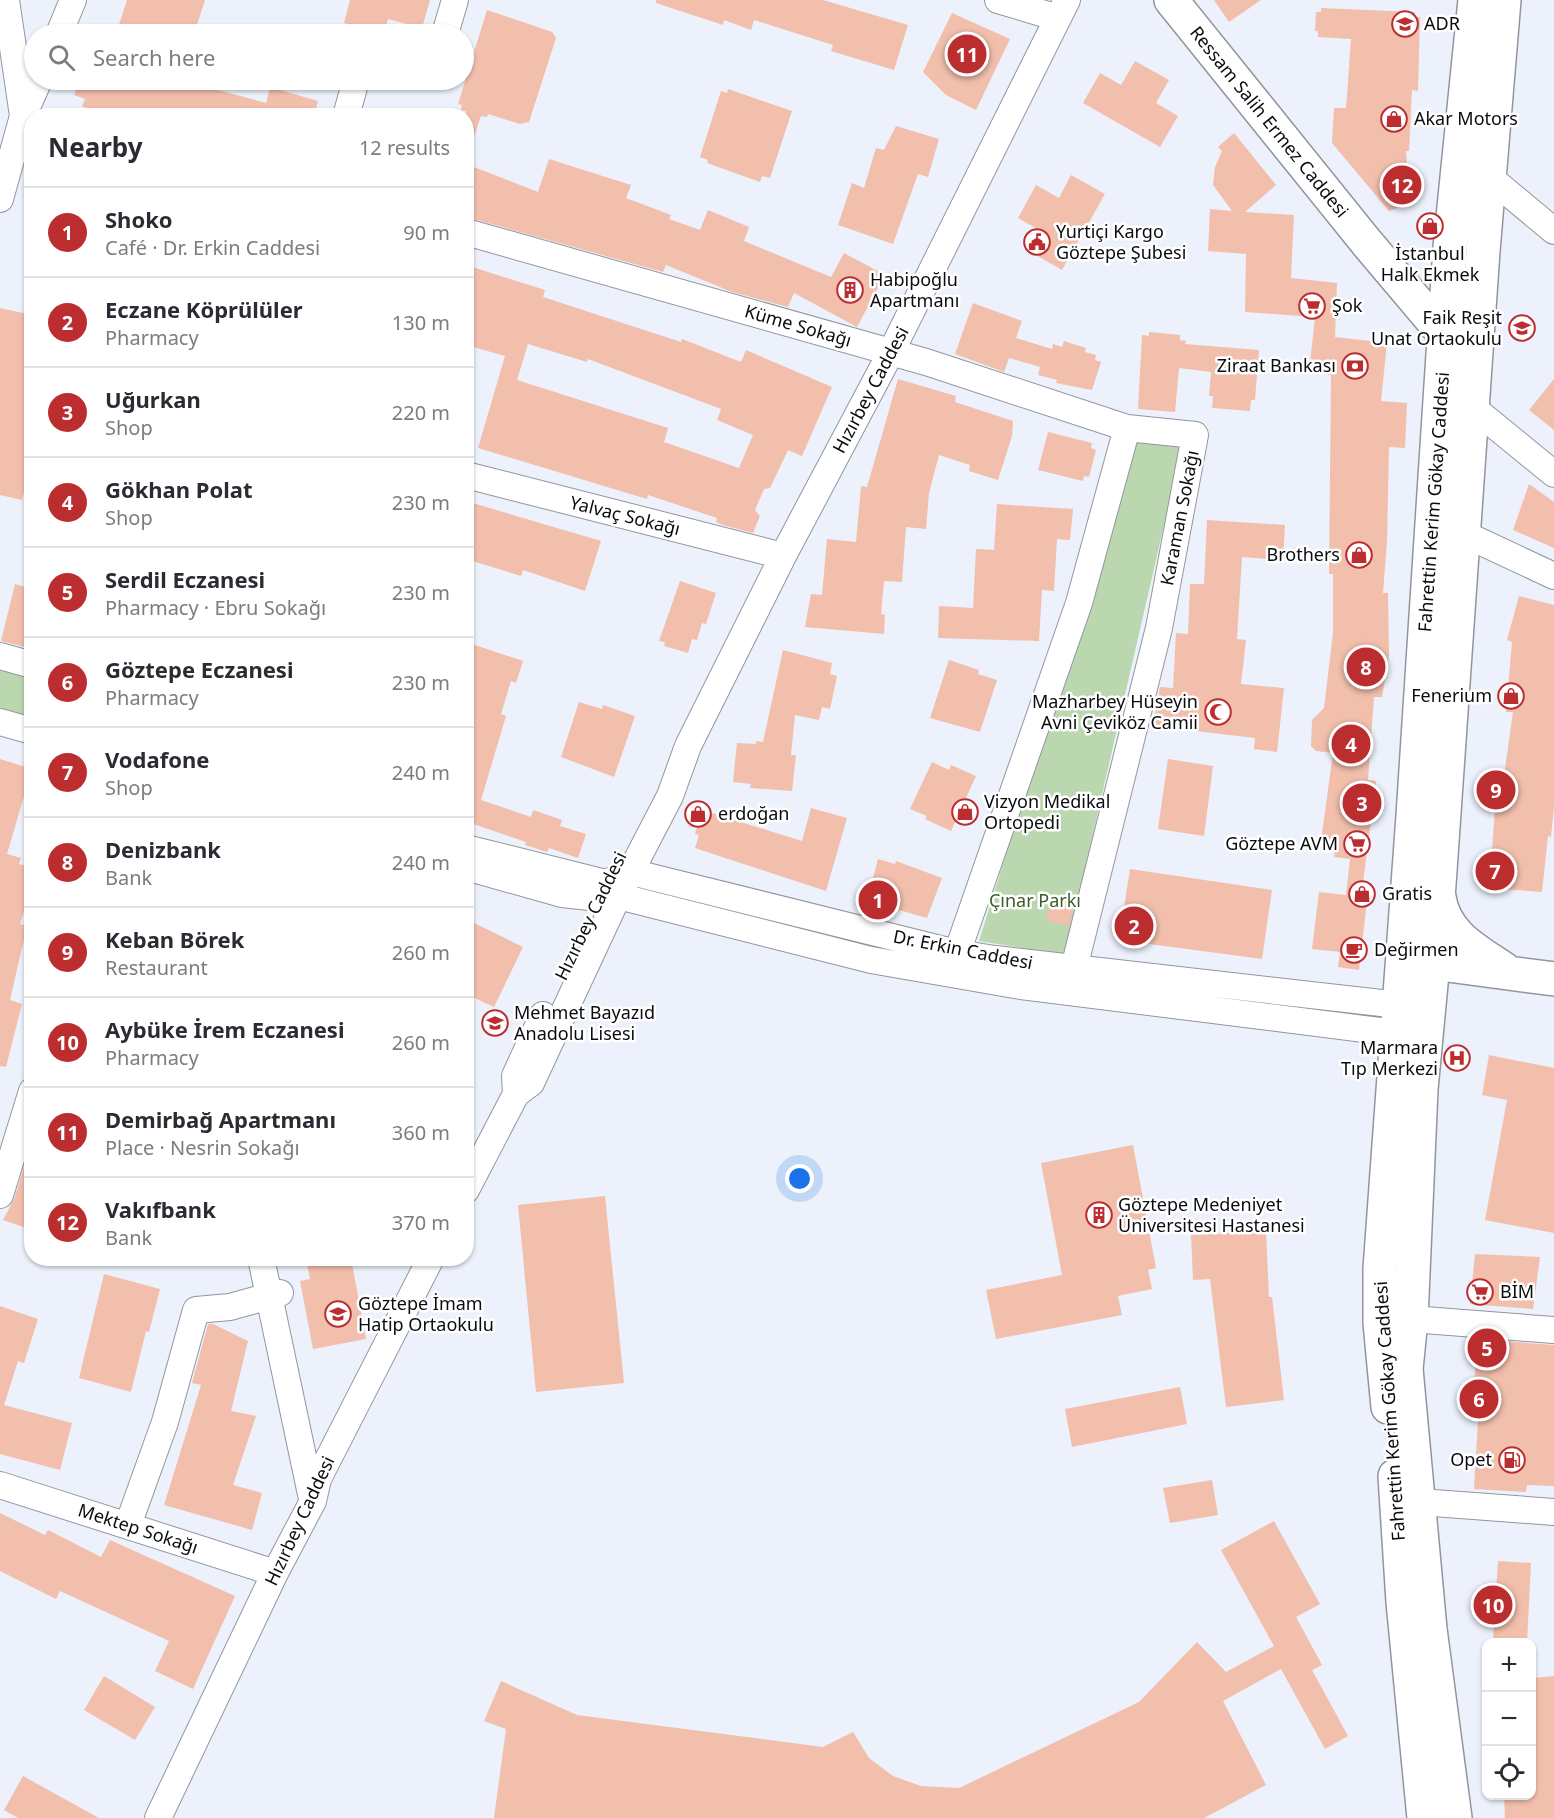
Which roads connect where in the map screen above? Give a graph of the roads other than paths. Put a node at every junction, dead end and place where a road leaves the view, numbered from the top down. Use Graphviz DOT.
graph roads {
  1 [pos="6,0"];
  2 [pos="74,0"];
  3 [pos="455,0"];
  4 [pos="998,0"];
  5 [pos="1171,0"];
  6 [pos="1475,0"];
  7 [pos="1504,0"];
  8 [pos="1063,9"];
  9 [pos="63,24"];
  10 [pos="448,24"];
  11 [pos="33,90"];
  12 [pos="353,90"];
  13 [pos="348,108"];
  14 [pos="18,114"];
  15 [pos="24,129"];
  16 [pos="1488,176"];
  17 [pos="0,199"];
  18 [pos="1554,231"];
  19 [pos="474,234"];
  20 [pos="1367,243"];
  21 [pos="1483,250"];
  22 [pos="1447,285"];
  23 [pos="1444,334"];
  24 [pos="891,352"];
  25 [pos="1472,406"];
  26 [pos="1127,428"];
  27 [pos="1554,474"];
  28 [pos="474,477"];
  29 [pos="1462,533"];
  30 [pos="783,556"];
  31 [pos="1554,576"];
  32 [pos="0,656"];
  33 [pos="24,663"];
  34 [pos="0,722"];
  35 [pos="24,729"];
  36 [pos="688,746"];
  37 [pos="474,850"];
  38 [pos="474,869"];
  39 [pos="631,872"];
  40 [pos="608,892"];
  41 [pos="1438,893"];
  42 [pos="957,952"];
  43 [pos="1433,963"];
  44 [pos="1510,974"];
  45 [pos="1554,979"];
  46 [pos="1070,980"];
  47 [pos="1412,1025"];
  48 [pos="24,1117"];
  49 [pos="474,1173"];
  50 [pos="0,1195"];
  51 [pos="264,1266"];
  52 [pos="274,1266"];
  53 [pos="427,1266"];
  54 [pos="275,1295"];
  55 [pos="1411,1319"];
  56 [pos="1554,1330"];
  57 [pos="0,1485"];
  58 [pos="315,1490"];
  59 [pos="1420,1502"];
  60 [pos="1554,1512"];
  61 [pos="128,1525"];
  62 [pos="275,1573"];
  63 [pos="158,1818"];
  64 [pos="1424,1818"];
  65 [pos="1455,1818"];
  1 -- 14 [label="street"];
  2 -- 9 [label="street"];
  3 -- 10 [label="street"];
  4 -- 8 [label="street"];
  5 -- 20 [label="main road, Ressam Salih Ermez Caddesi"];
  6 -- 22 [label="main road, Fahrettin Kerim Gökay Caddesi"];
  7 -- 16 [label="main road, Fahrettin Kerim Gökay Caddesi"];
  8 -- 24 [label="street, Hızırbey Caddesi"];
  11 -- 14 [label="street"];
  12 -- 13 [label="street"];
  14 -- 15 [label="street"];
  14 -- 17 [label="street"];
  16 -- 18 [label="street"];
  16 -- 21 [label="main road, Fahrettin Kerim Gökay Caddesi"];
  19 -- 24 [label="street, Küme Sokağı"];
  20 -- 22 [label="main road"];
  20 -- 23 [label="main road"];
  21 -- 22 [label="main road"];
  21 -- 25 [label="main road, Fahrettin Kerim Gökay Caddesi"];
  22 -- 23 [label="main road, Fahrettin Kerim Gökay Caddesi"];
  23 -- 47 [label="main road, Fahrettin Kerim Gökay Caddesi"];
  24 -- 26 [label="street, Küme Sokağı"];
  24 -- 30 [label="street, Hızırbey Caddesi"];
  25 -- 27 [label="street"];
  25 -- 29 [label="main road, Fahrettin Kerim Gökay Caddesi"];
  26 -- 42 [label="street"];
  26 -- 46 [label="street, Karaman Sokağı"];
  28 -- 30 [label="street, Yalvaç Sokağı"];
  29 -- 31 [label="street"];
  29 -- 41 [label="main road, Fahrettin Kerim Gökay Caddesi"];
  30 -- 36 [label="street, Hızırbey Caddesi"];
  32 -- 33 [label="street"];
  34 -- 35 [label="street"];
  36 -- 39 [label="street, Hızırbey Caddesi"];
  36 -- 40 [label="street, Hızırbey Caddesi"];
  37 -- 40 [label="street, Dr. Erkin Caddesi"];
  38 -- 40 [label="street, Dr. Erkin Caddesi"];
  39 -- 40 [label="street, Hızırbey Caddesi"];
  39 -- 42 [label="street, Dr. Erkin Caddesi"];
  40 -- 46 [label="street, Dr. Erkin Caddesi"];
  40 -- 49 [label="street, Hızırbey Caddesi"];
  41 -- 43 [label="main road, Fahrettin Kerim Gökay Caddesi"];
  41 -- 44 [label="main road"];
  42 -- 46 [label="street, Dr. Erkin Caddesi"];
  43 -- 44 [label="main road"];
  43 -- 47 [label="main road"];
  44 -- 45 [label="main road"];
  44 -- 47 [label="main road"];
  46 -- 47 [label="street, Dr. Erkin Caddesi"];
  47 -- 55 [label="main road, Fahrettin Kerim Gökay Caddesi"];
  47 -- 64 [label="main road, Fahrettin Kerim Gökay Caddesi"];
  48 -- 50 [label="street"];
  51 -- 54 [label="street"];
  52 -- 54 [label="street"];
  53 -- 58 [label="street, Hızırbey Caddesi"];
  54 -- 58 [label="street"];
  54 -- 61 [label="street"];
  55 -- 56 [label="street"];
  55 -- 59 [label="main road, Fahrettin Kerim Gökay Caddesi"];
  57 -- 61 [label="street, Mektep Sokağı"];
  58 -- 62 [label="street, Hızırbey Caddesi"];
  59 -- 60 [label="street"];
  59 -- 65 [label="main road, Fahrettin Kerim Gökay Caddesi"];
  61 -- 62 [label="street, Mektep Sokağı"];
  62 -- 63 [label="street, Hızırbey Caddesi"];
}
